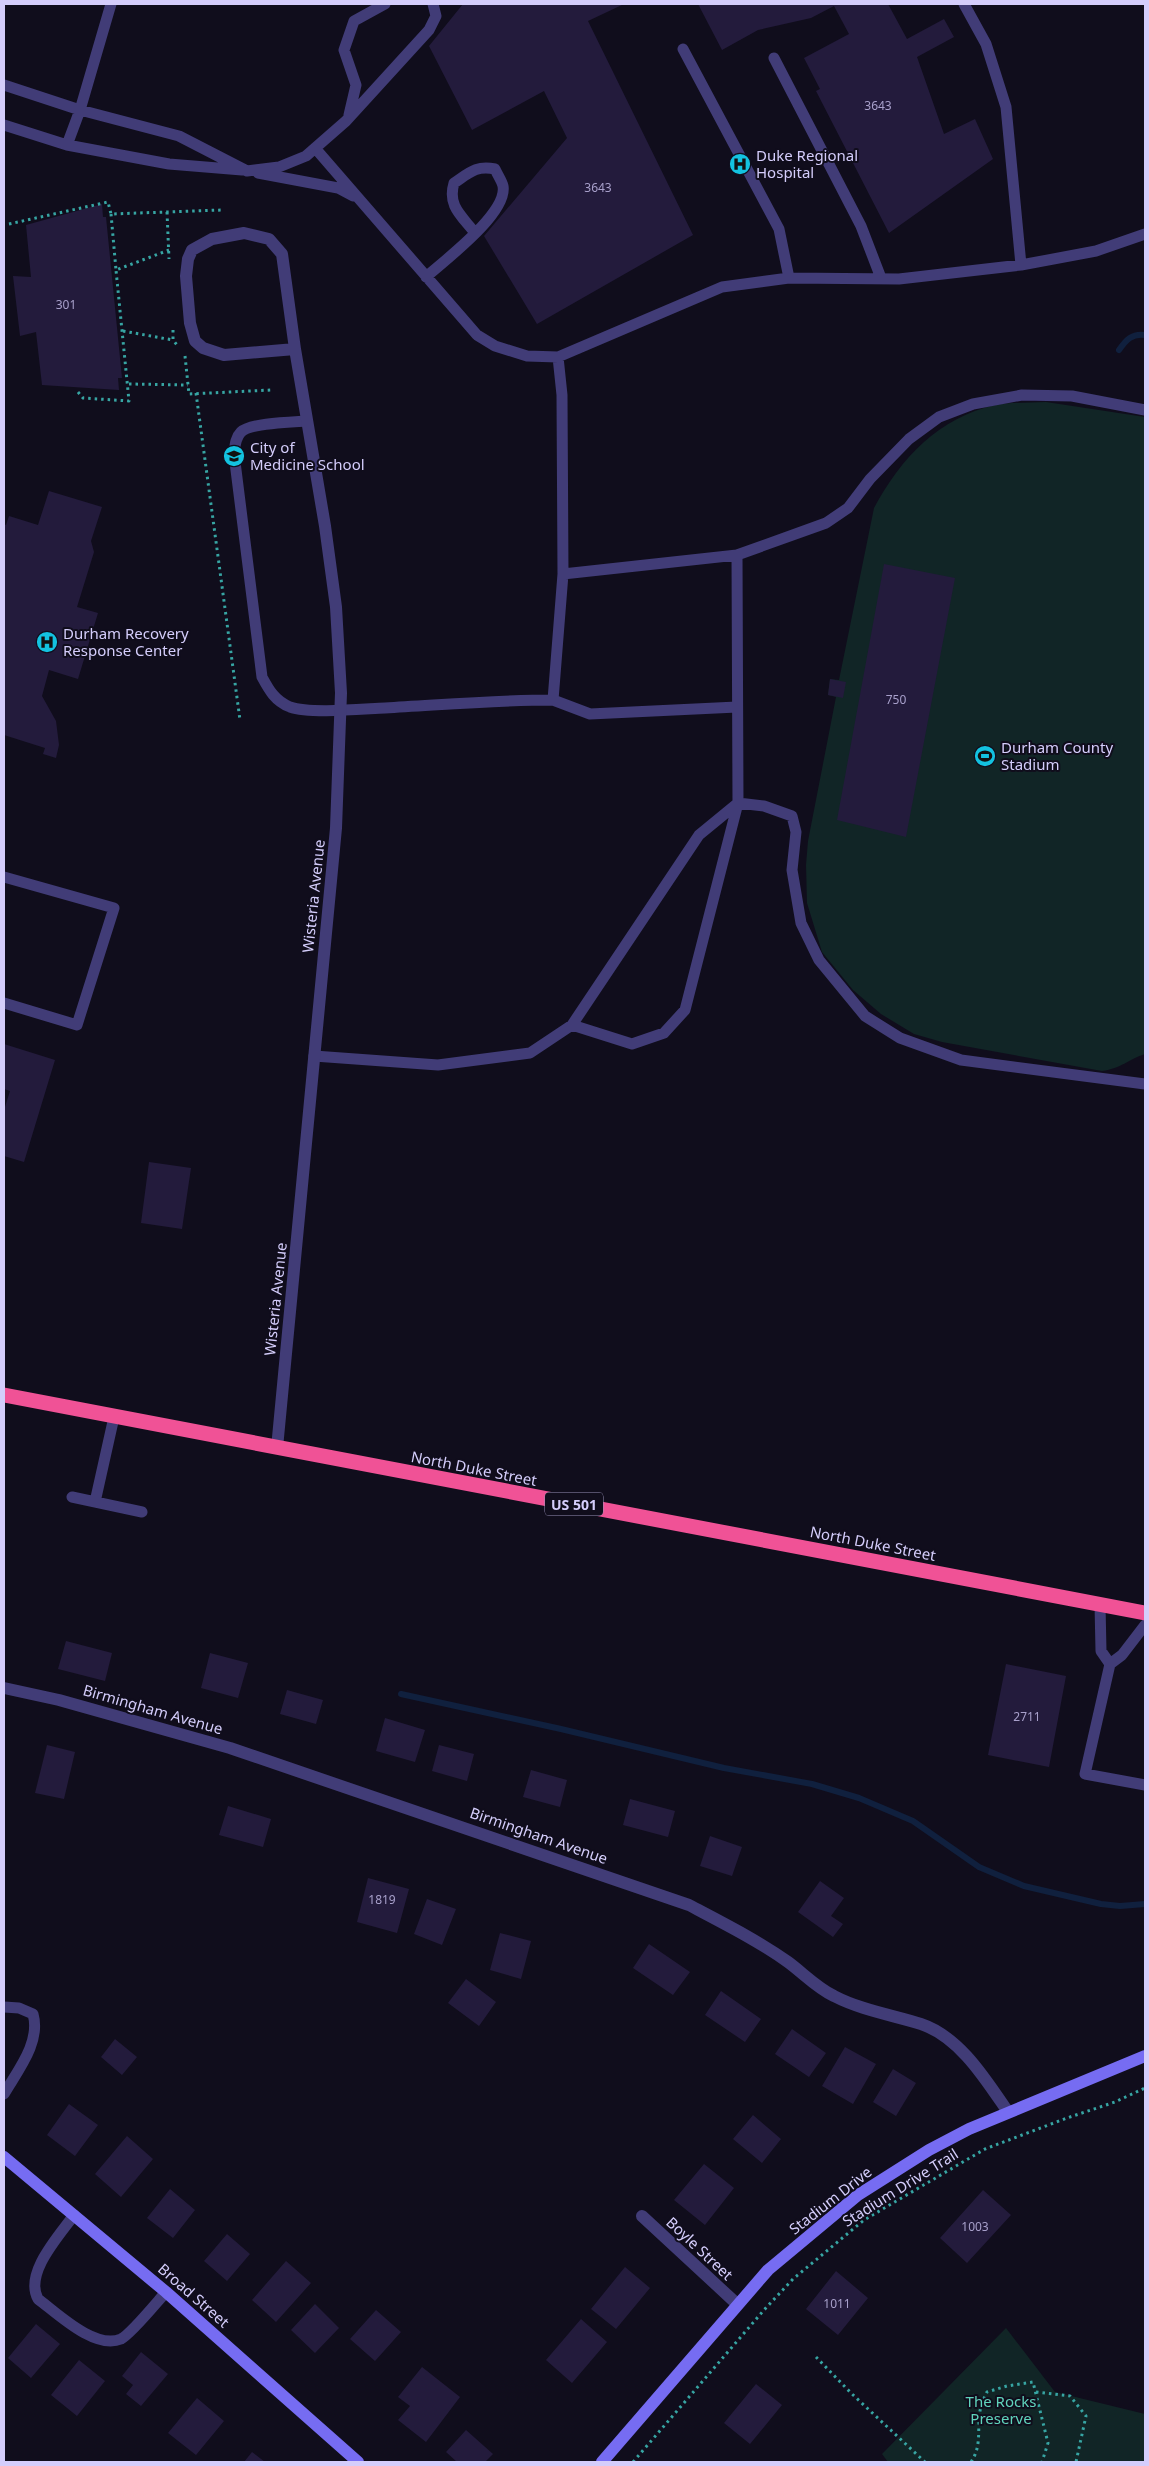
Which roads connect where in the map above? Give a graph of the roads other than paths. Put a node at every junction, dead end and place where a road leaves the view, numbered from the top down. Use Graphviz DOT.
graph roads {
  1 [pos="111,4"];
  2 [pos="385,4"];
  3 [pos="433,4"];
  4 [pos="964,4"];
  5 [pos="684,49"];
  6 [pos="774,58"];
  7 [pos="4,85"];
  8 [pos="80,110"];
  9 [pos="346,121"];
  10 [pos="4,125"];
  11 [pos="68,145"];
  12 [pos="315,148"];
  13 [pos="247,171"];
  14 [pos="360,199"];
  15 [pos="475,233"];
  16 [pos="1145,234"];
  17 [pos="1022,265"];
  18 [pos="426,277"];
  19 [pos="789,278"];
  20 [pos="882,278"];
  21 [pos="295,349"];
  22 [pos="558,357"];
  23 [pos="1145,410"];
  24 [pos="306,421"];
  25 [pos="737,555"];
  26 [pos="563,574"];
  27 [pos="553,700"];
  28 [pos="737,707"];
  29 [pos="340,711"];
  30 [pos="738,803"];
  31 [pos="4,877"];
  32 [pos="4,1003"];
  33 [pos="572,1025"];
  34 [pos="314,1056"];
  35 [pos="1145,1084"];
  36 [pos="4,1395"];
  37 [pos="114,1417"];
  38 [pos="277,1448"];
  39 [pos="72,1497"];
  40 [pos="94,1502"];
  41 [pos="142,1512"];
  42 [pos="1100,1604"];
  43 [pos="1145,1612"];
  44 [pos="1145,1625"];
  45 [pos="1110,1664"];
  46 [pos="4,1688"];
  47 [pos="1145,1785"];
  48 [pos="4,2007"];
  49 [pos="1145,2056"];
  50 [pos="4,2094"];
  51 [pos="1008,2112"];
  52 [pos="4,2157"];
  53 [pos="74,2215"];
  54 [pos="642,2216"];
  55 [pos="166,2292"];
  56 [pos="737,2304"];
  57 [pos="358,2462"];
  58 [pos="602,2462"];
  1 -- 8 [label="lane"];
  2 -- 9 [label="lane"];
  3 -- 9 [label="lane"];
  4 -- 17 [label="lane"];
  5 -- 19 [label="lane"];
  6 -- 20 [label="lane"];
  7 -- 8 [label="lane"];
  8 -- 11 [label="lane"];
  8 -- 13 [label="lane"];
  9 -- 12 [label="lane"];
  10 -- 11 [label="lane"];
  11 -- 13 [label="lane"];
  12 -- 13 [label="lane"];
  12 -- 14 [label="lane"];
  13 -- 14 [label="lane"];
  14 -- 18 [label="lane"];
  15 -- 15 [label="lane"];
  15 -- 18 [label="lane"];
  16 -- 17 [label="lane"];
  17 -- 20 [label="lane"];
  18 -- 22 [label="lane"];
  19 -- 20 [label="lane"];
  19 -- 22 [label="lane"];
  21 -- 21 [label="street, Wisteria Avenue"];
  21 -- 24 [label="street, Wisteria Avenue"];
  22 -- 26 [label="lane"];
  23 -- 25 [label="lane"];
  24 -- 29 [label="street, Wisteria Avenue"];
  24 -- 29 [label="lane"];
  25 -- 26 [label="lane"];
  25 -- 28 [label="lane"];
  26 -- 27 [label="lane"];
  27 -- 28 [label="lane"];
  27 -- 29 [label="lane"];
  28 -- 30 [label="lane"];
  29 -- 34 [label="street, Wisteria Avenue"];
  30 -- 33 [label="lane"];
  30 -- 33 [label="lane"];
  30 -- 35 [label="lane"];
  31 -- 32 [label="lane"];
  33 -- 34 [label="lane"];
  34 -- 38 [label="street, Wisteria Avenue"];
  36 -- 37 [label="highway, North Duke Street / US 501"];
  37 -- 38 [label="highway, North Duke Street / US 501"];
  37 -- 40 [label="lane"];
  38 -- 42 [label="highway, North Duke Street / US 501"];
  39 -- 40 [label="lane"];
  40 -- 41 [label="lane"];
  42 -- 43 [label="highway, North Duke Street / US 501"];
  42 -- 45 [label="lane"];
  44 -- 45 [label="lane"];
  45 -- 47 [label="lane"];
  46 -- 51 [label="street, Birmingham Avenue"];
  48 -- 50 [label="lane"];
  49 -- 51 [label="street, Stadium Drive"];
  51 -- 56 [label="street, Stadium Drive"];
  52 -- 53 [label="street, Broad Street"];
  53 -- 55 [label="street, Broad Street"];
  53 -- 55 [label="lane"];
  54 -- 56 [label="street, Boyle Street"];
  55 -- 57 [label="street, Broad Street"];
  56 -- 58 [label="street, Stadium Drive"];
}
